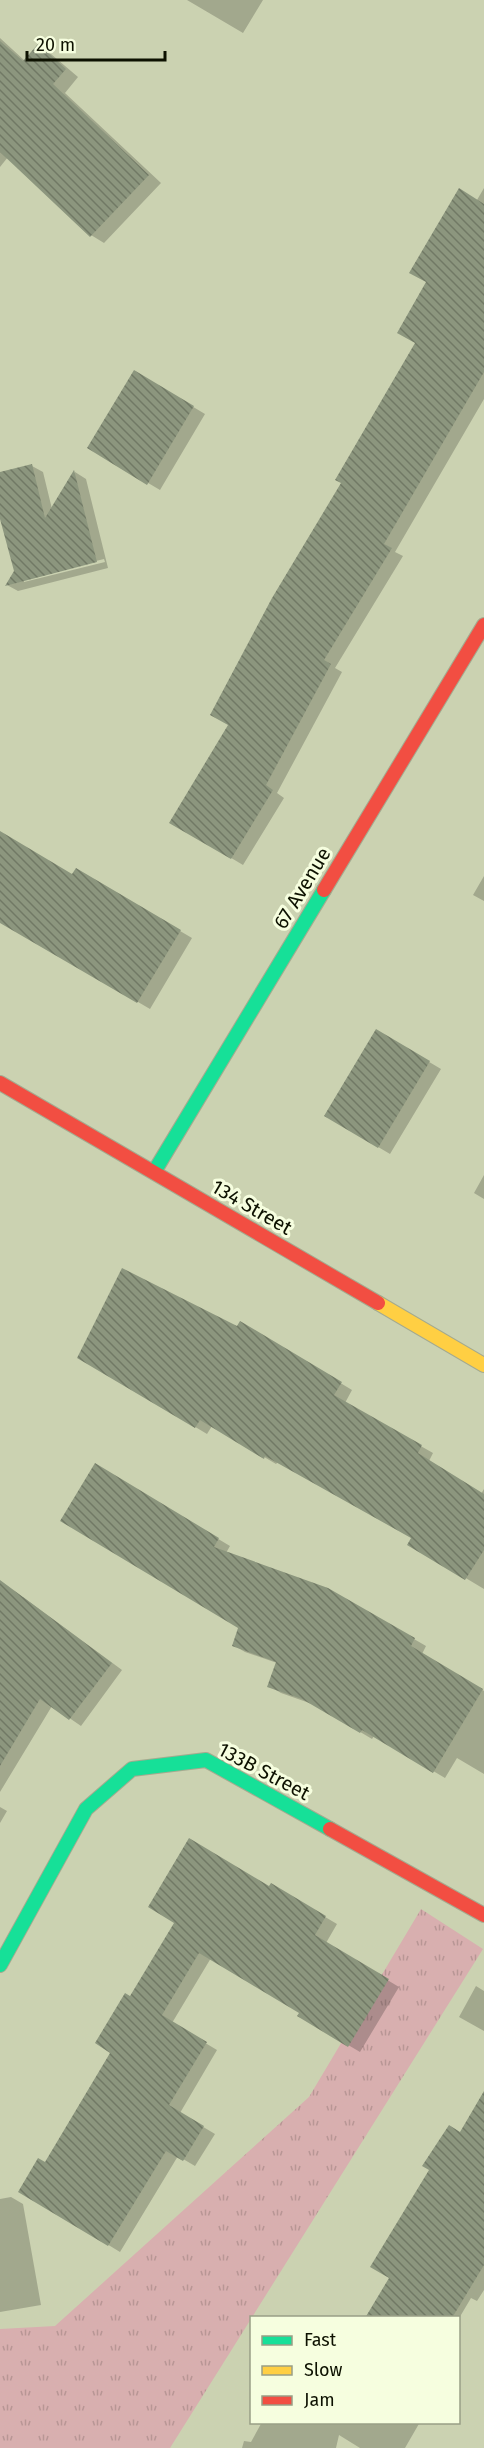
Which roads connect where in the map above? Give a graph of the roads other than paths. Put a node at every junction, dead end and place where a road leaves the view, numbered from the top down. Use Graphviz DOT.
graph roads {
  1 [pos="484,625"];
  2 [pos="0,1083"];
  3 [pos="154,1172"];
  4 [pos="484,1365"];
  5 [pos="484,1915"];
  6 [pos="0,1965"];
  1 -- 3 [label="street, 67 Avenue"];
  2 -- 3 [label="street, 134 Street"];
  3 -- 4 [label="street, 134 Street"];
  5 -- 6 [label="street, 133B Street"];
}
